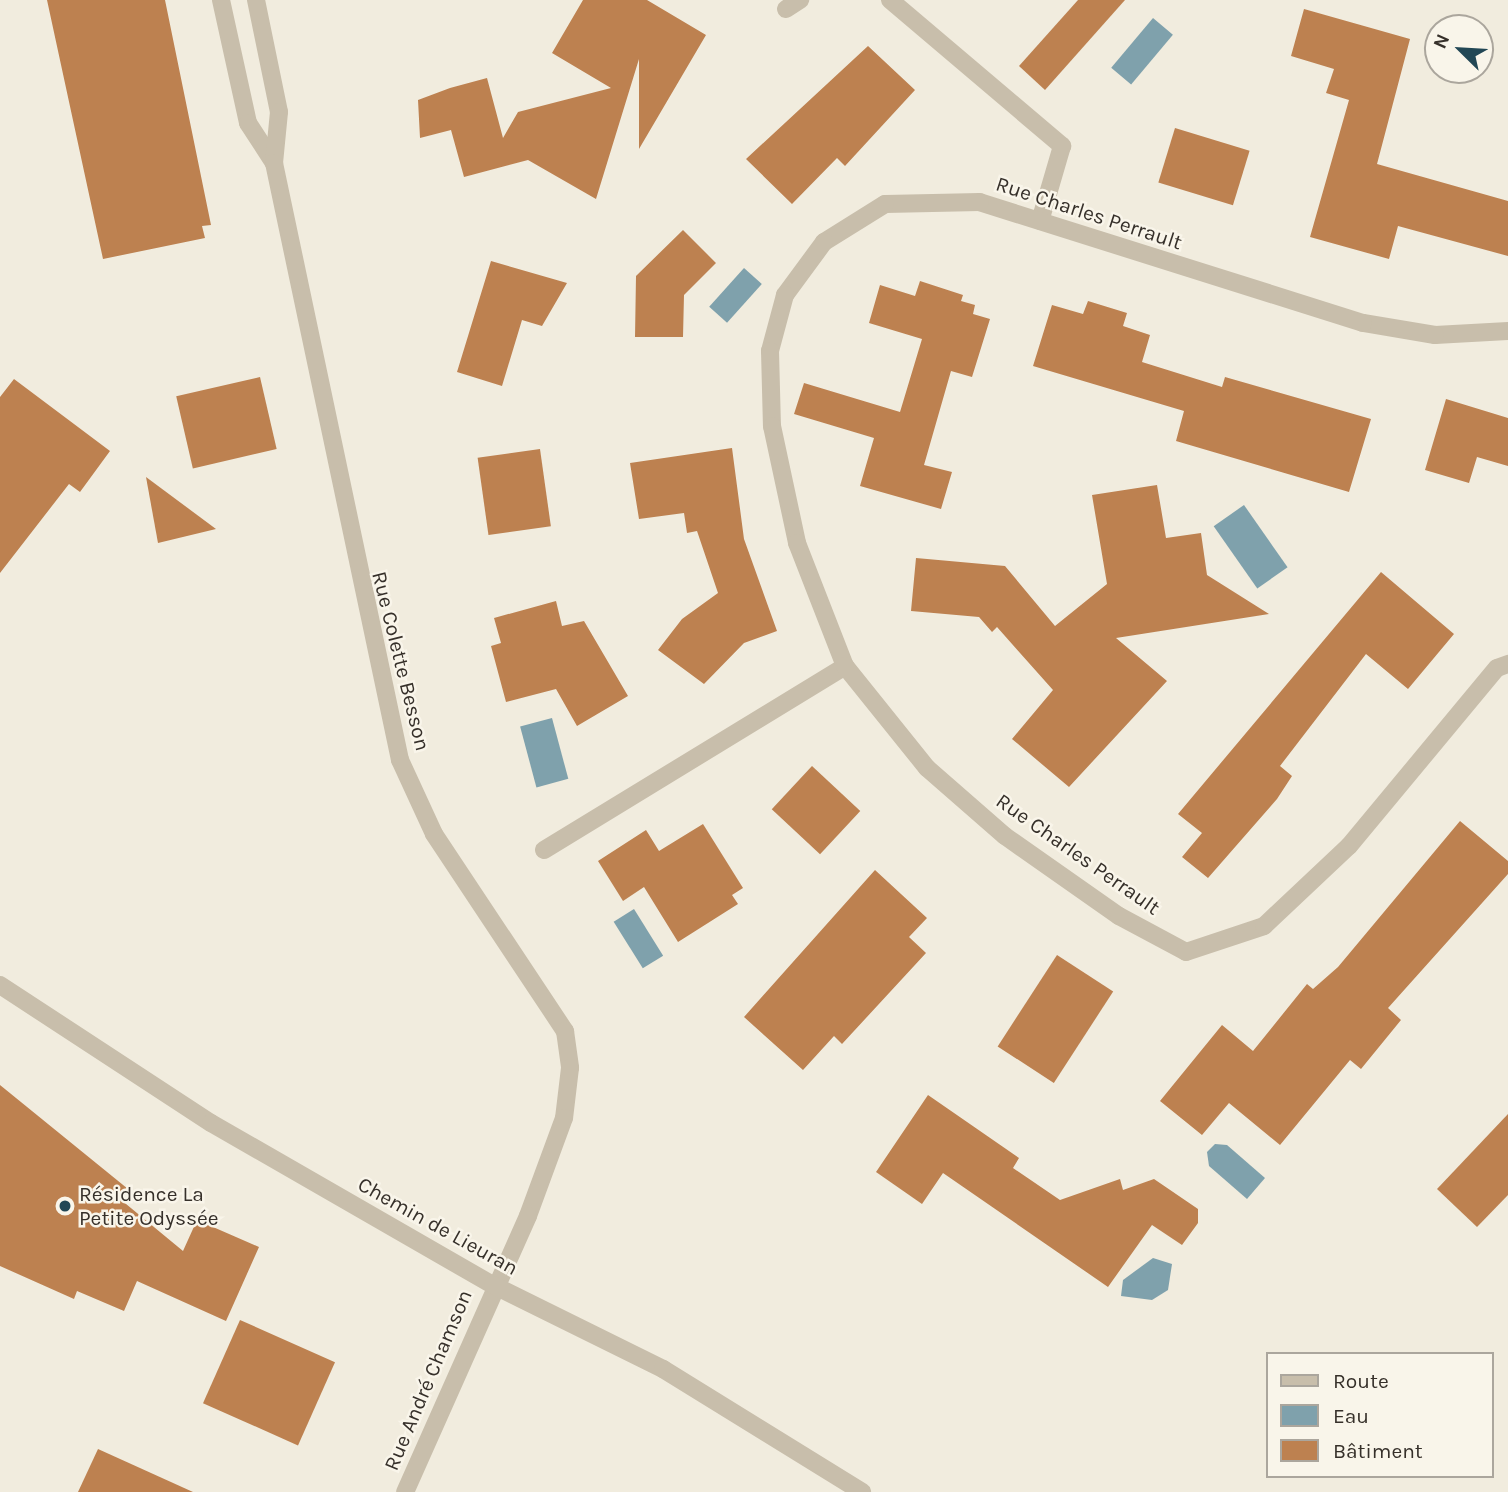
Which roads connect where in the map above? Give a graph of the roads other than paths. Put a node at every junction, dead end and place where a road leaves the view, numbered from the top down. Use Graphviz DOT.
graph roads {
  1 [pos="222,0"];
  2 [pos="256,0"];
  3 [pos="890,0"];
  4 [pos="274,163"];
  5 [pos="1040,221"];
  6 [pos="1508,331"];
  7 [pos="1508,664"];
  8 [pos="845,666"];
  9 [pos="544,850"];
  10 [pos="0,985"];
  11 [pos="494,1285"];
  12 [pos="405,1492"];
  13 [pos="862,1492"];
  1 -- 4 [label="street, Rue Colette Besson"];
  2 -- 4 [label="street, Rue Colette Besson"];
  3 -- 5 [label="street"];
  4 -- 11 [label="street, Rue Colette Besson"];
  5 -- 6 [label="street, Rue Charles Perrault"];
  5 -- 8 [label="street, Rue Charles Perrault"];
  7 -- 8 [label="street, Rue Charles Perrault"];
  8 -- 9 [label="street"];
  10 -- 11 [label="street, Chemin de Lieuran"];
  11 -- 12 [label="street, Rue André Chamson"];
  11 -- 13 [label="street, Chemin de Lieuran"];
}
